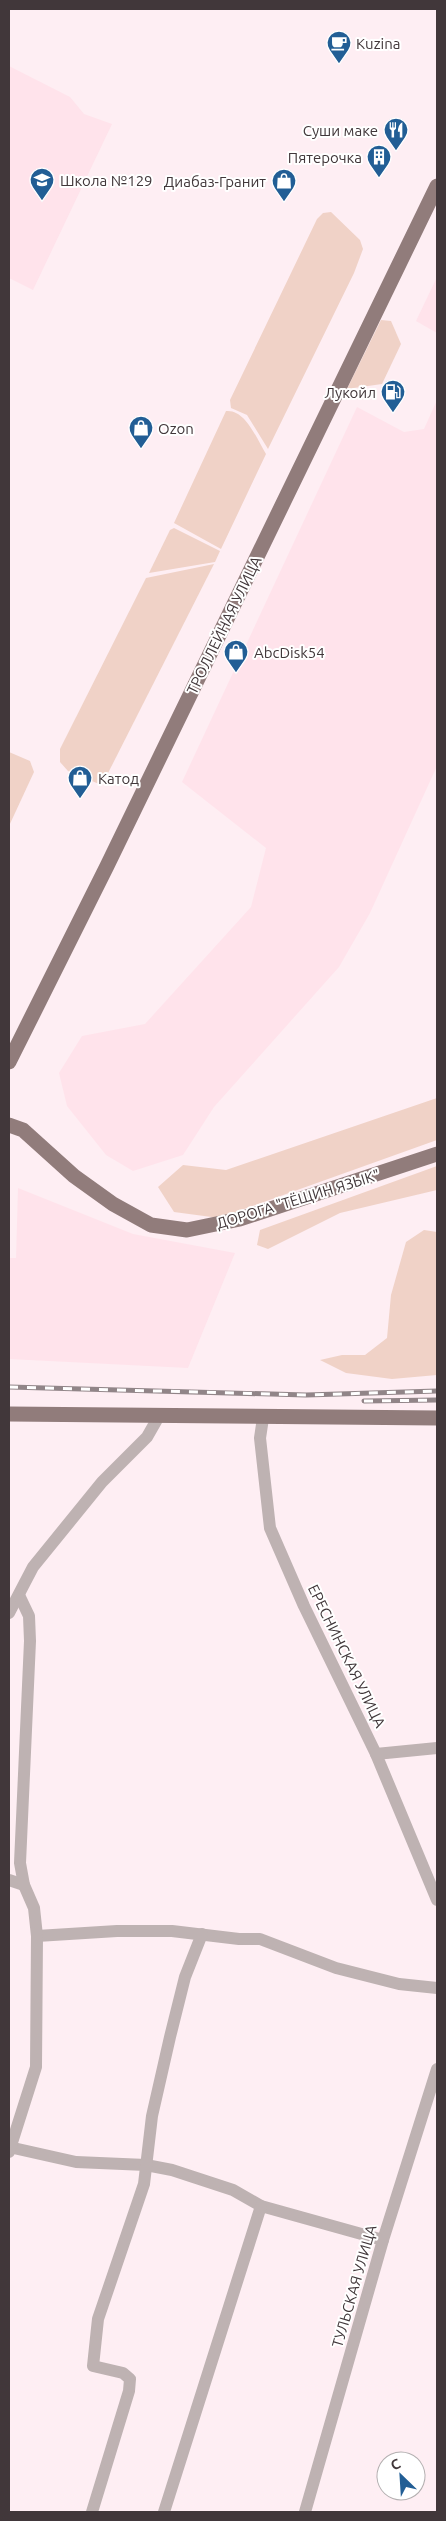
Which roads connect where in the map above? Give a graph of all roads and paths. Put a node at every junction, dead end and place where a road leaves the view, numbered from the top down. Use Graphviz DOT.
graph roads {
  1 [pos="437,186"];
  2 [pos="9,1062"];
  3 [pos="9,1125"];
  4 [pos="437,1154"];
  5 [pos="9,1414"];
  6 [pos="158,1416"];
  7 [pos="262,1418"];
  8 [pos="437,1418"];
  9 [pos="19,1595"];
  10 [pos="9,1613"];
  11 [pos="437,1748"];
  12 [pos="376,1754"];
  13 [pos="9,1880"];
  14 [pos="24,1885"];
  15 [pos="437,1900"];
  16 [pos="202,1934"];
  17 [pos="37,1936"];
  18 [pos="437,1988"];
  19 [pos="437,2069"];
  20 [pos="9,2149"];
  21 [pos="146,2165"];
  22 [pos="260,2206"];
  23 [pos="383,2240"];
  24 [pos="92,2512"];
  25 [pos="164,2512"];
  26 [pos="305,2512"];
  1 -- 2 [label="main road, ТРОЛЛЕЙНАЯ УЛИЦА"];
  3 -- 4 [label="main road, ДОРОГА \"ТЁЩИН ЯЗЫК\""];
  5 -- 6 [label="main road"];
  6 -- 7 [label="main road"];
  6 -- 9 [label="street"];
  7 -- 8 [label="main road"];
  7 -- 12 [label="street, ЕРЕСНИНСКАЯ УЛИЦА"];
  9 -- 10 [label="street"];
  9 -- 14 [label="street"];
  11 -- 12 [label="street"];
  12 -- 15 [label="street, ЕРЕСНИНСКАЯ УЛИЦА"];
  13 -- 14 [label="street"];
  14 -- 17 [label="street"];
  16 -- 17 [label="street"];
  16 -- 18 [label="street"];
  16 -- 21 [label="street"];
  17 -- 20 [label="street"];
  19 -- 23 [label="street, ТУЛЬСКАЯ УЛИЦА"];
  20 -- 21 [label="street"];
  21 -- 22 [label="street"];
  21 -- 24 [label="street"];
  22 -- 23 [label="street"];
  22 -- 25 [label="street"];
  23 -- 26 [label="street, ТУЛЬСКАЯ УЛИЦА"];
}
